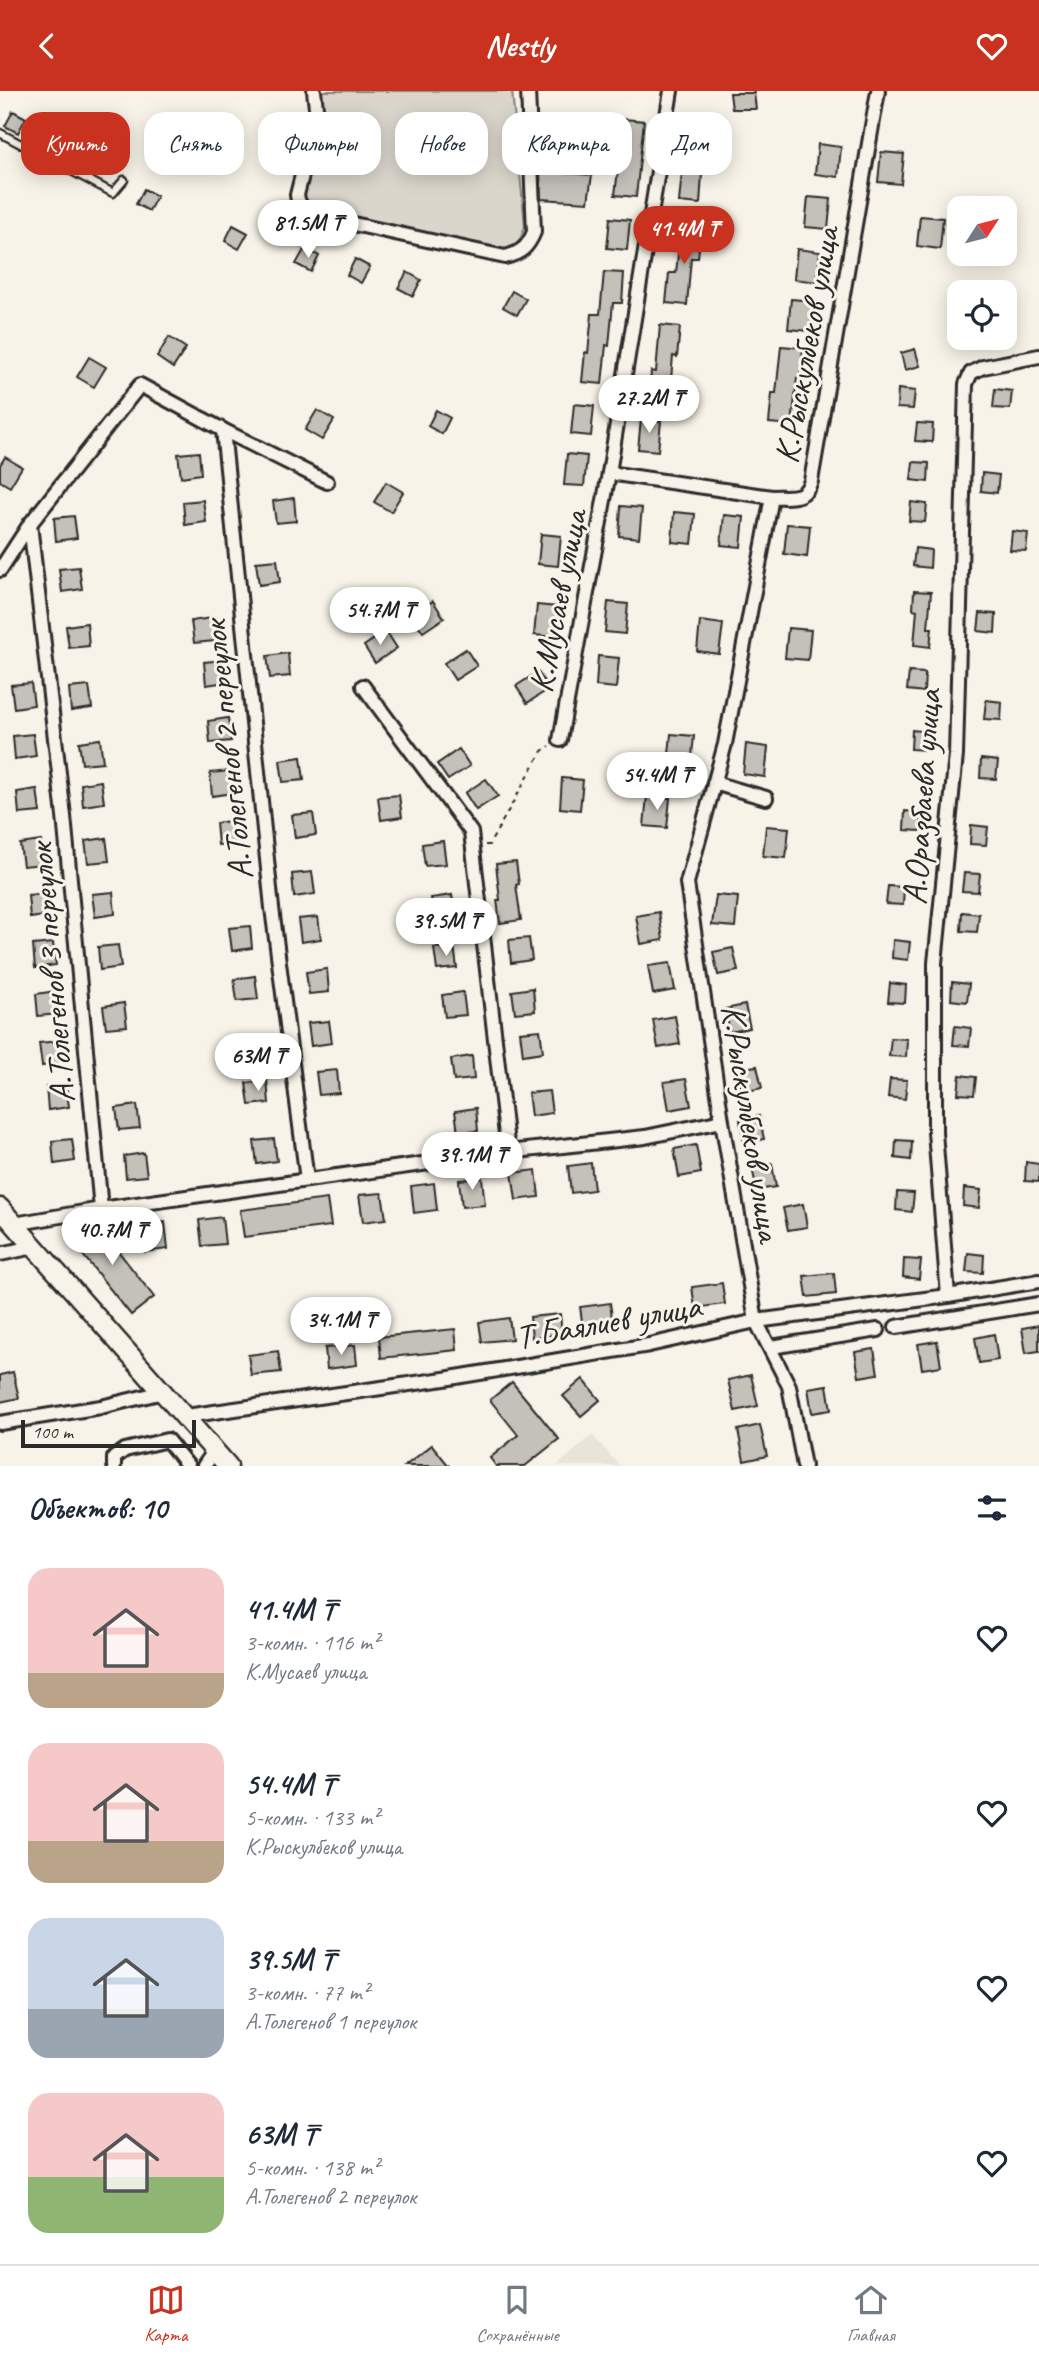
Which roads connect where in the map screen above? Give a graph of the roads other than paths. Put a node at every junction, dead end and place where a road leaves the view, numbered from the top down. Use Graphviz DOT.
graph roads {
  1 [pos="314,91"];
  2 [pos="527,91"];
  3 [pos="671,91"];
  4 [pos="878,91"];
  5 [pos="0,133"];
  6 [pos="124,180"];
  7 [pos="1039,356"];
  8 [pos="223,430"];
  9 [pos="609,473"];
  10 [pos="327,482"];
  11 [pos="772,497"];
  12 [pos="30,524"];
  13 [pos="0,569"];
  14 [pos="363,686"];
  15 [pos="559,740"];
  16 [pos="713,783"];
  17 [pos="766,798"];
  18 [pos="722,1121"];
  19 [pos="508,1152"];
  20 [pos="307,1180"];
  21 [pos="0,1208"];
  22 [pos="101,1209"];
  23 [pos="14,1224"];
  24 [pos="34,1247"];
  25 [pos="0,1254"];
  26 [pos="1039,1281"];
  27 [pos="948,1296"];
  28 [pos="1039,1304"];
  29 [pos="757,1321"];
  30 [pos="896,1327"];
  31 [pos="878,1329"];
  32 [pos="771,1347"];
  33 [pos="163,1392"];
  34 [pos="186,1416"];
  35 [pos="0,1423"];
  36 [pos="215,1450"];
  37 [pos="114,1466"];
  38 [pos="188,1466"];
  39 [pos="204,1466"];
  40 [pos="228,1466"];
  41 [pos="804,1466"];
  1 -- 2 [label="street"];
  3 -- 9 [label="street, К.Мусаев улица"];
  4 -- 11 [label="street, К.Рыскулбеков улица"];
  5 -- 6 [label="lane"];
  7 -- 27 [label="street, А.Оразбаева улица"];
  8 -- 10 [label="street"];
  8 -- 12 [label="street"];
  8 -- 20 [label="street, А.Толегенов 2 переулок"];
  9 -- 11 [label="street, К.Мусаев улица"];
  9 -- 15 [label="street, К.Мусаев улица"];
  11 -- 16 [label="street, К.Рыскулбеков улица"];
  12 -- 13 [label="street"];
  12 -- 22 [label="street, А.Толегенов 3 переулок"];
  14 -- 19 [label="street"];
  16 -- 17 [label="street"];
  16 -- 18 [label="street, К.Рыскулбеков улица"];
  18 -- 19 [label="street"];
  18 -- 29 [label="street, К.Рыскулбеков улица"];
  19 -- 20 [label="street"];
  20 -- 22 [label="street"];
  21 -- 23 [label="main road"];
  22 -- 23 [label="street"];
  23 -- 24 [label="main road"];
  24 -- 25 [label="street"];
  24 -- 33 [label="main road"];
  26 -- 27 [label="street, Т.Баялиев улица"];
  27 -- 29 [label="street, Т.Баялиев улица"];
  28 -- 30 [label="street"];
  29 -- 32 [label="street, К.Рыскулбеков улица"];
  29 -- 34 [label="street, Т.Баялиев улица"];
  31 -- 32 [label="street"];
  32 -- 41 [label="street, К.Рыскулбеков улица"];
  33 -- 34 [label="main road"];
  33 -- 35 [label="street"];
  34 -- 36 [label="main road"];
  36 -- 39 [label="street"];
  36 -- 40 [label="main road"];
  37 -- 38 [label="street"];
}
